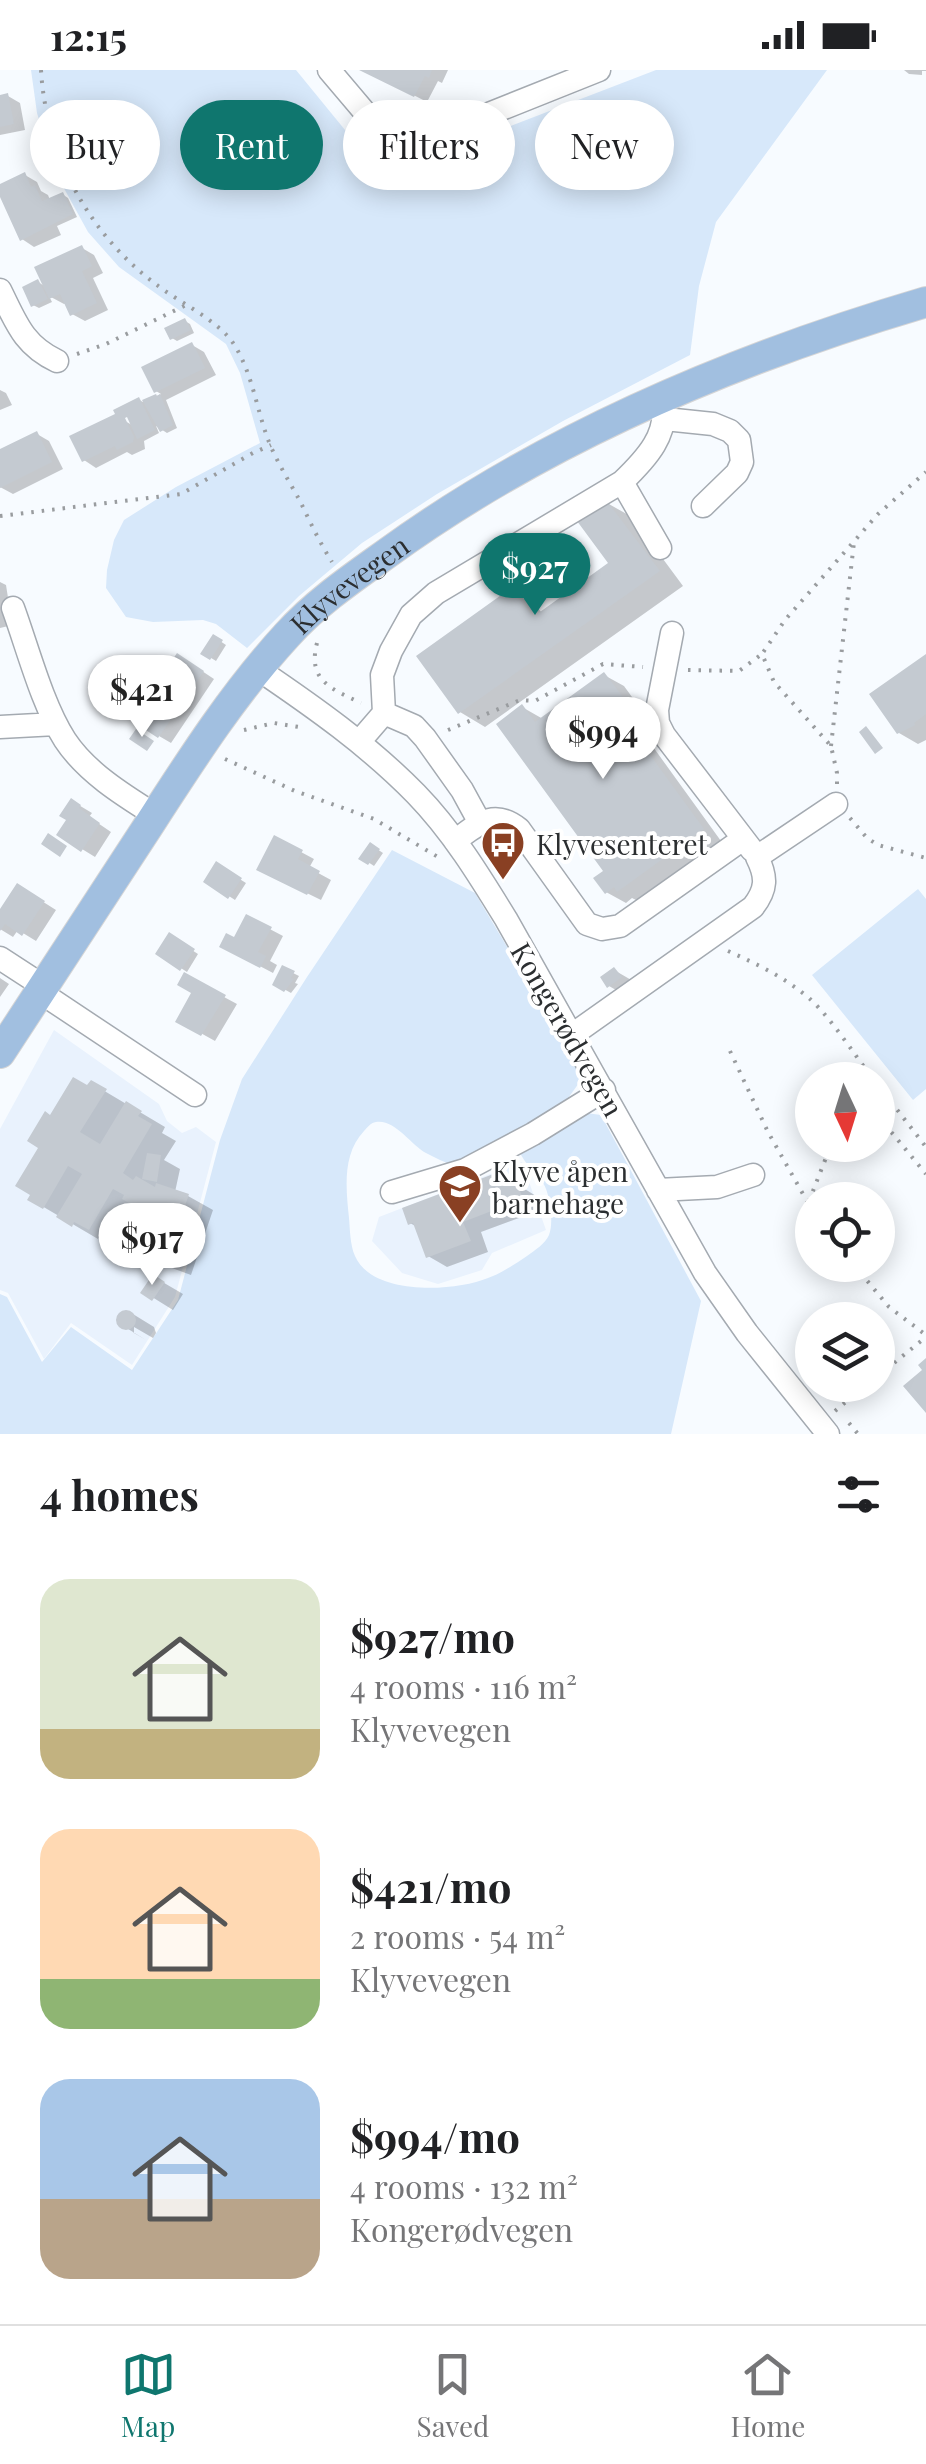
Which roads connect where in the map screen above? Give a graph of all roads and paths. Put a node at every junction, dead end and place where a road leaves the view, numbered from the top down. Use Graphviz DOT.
graph roads {
  1 [pos="41,70"];
  2 [pos="329,70"];
  3 [pos="599,70"];
  4 [pos="0,290"];
  5 [pos="926,302"];
  6 [pos="186,305"];
  7 [pos="57,361"];
  8 [pos="663,409"];
  9 [pos="270,445"];
  10 [pos="926,472"];
  11 [pos="622,482"];
  12 [pos="702,506"];
  13 [pos="0,516"];
  14 [pos="854,542"];
  15 [pos="660,548"];
  16 [pos="346,582"];
  17 [pos="13,608"];
  18 [pos="672,633"];
  19 [pos="320,634"];
  20 [pos="762,654"];
  21 [pos="665,668"];
  22 [pos="258,670"];
  23 [pos="384,714"];
  24 [pos="56,724"];
  25 [pos="11,726"];
  26 [pos="425,738"];
  27 [pos="358,742"];
  28 [pos="0,744"];
  29 [pos="830,746"];
  30 [pos="216,756"];
  31 [pos="836,804"];
  32 [pos="155,816"];
  33 [pos="480,822"];
  34 [pos="454,841"];
  35 [pos="750,848"];
  36 [pos="926,858"];
  37 [pos="478,872"];
  38 [pos="705,941"];
  39 [pos="0,958"];
  40 [pos="42,989"];
  41 [pos="572,1034"];
  42 [pos="730,1051"];
  43 [pos="0,1053"];
  44 [pos="860,1062"];
  45 [pos="604,1090"];
  46 [pos="195,1095"];
  47 [pos="895,1107"];
  48 [pos="895,1137"];
  49 [pos="926,1147"];
  50 [pos="926,1174"];
  51 [pos="754,1175"];
  52 [pos="796,1182"];
  53 [pos="658,1190"];
  54 [pos="392,1192"];
  55 [pos="868,1282"];
  56 [pos="926,1336"];
  57 [pos="895,1362"];
  58 [pos="848,1402"];
  59 [pos="818,1430"];
  1 -- 6 [label="path"];
  2 -- 3 [label="street"];
  4 -- 7 [label="street"];
  5 -- 8 [label="main road, Klyvevegen"];
  6 -- 7 [label="path"];
  6 -- 9 [label="path"];
  8 -- 11 [label="street"];
  8 -- 12 [label="street"];
  8 -- 16 [label="main road, Klyvevegen"];
  9 -- 13 [label="path"];
  9 -- 16 [label="path"];
  10 -- 14 [label="path"];
  11 -- 15 [label="street"];
  11 -- 23 [label="street"];
  14 -- 20 [label="path"];
  14 -- 29 [label="path"];
  16 -- 22 [label="main road, Klyvevegen"];
  17 -- 24 [label="street"];
  18 -- 21 [label="street"];
  19 -- 23 [label="path"];
  20 -- 21 [label="path"];
  20 -- 29 [label="path"];
  21 -- 26 [label="path"];
  21 -- 35 [label="street"];
  22 -- 27 [label="street, Kongerødvegen"];
  22 -- 32 [label="main road, Klyvevegen"];
  23 -- 26 [label="street"];
  23 -- 27 [label="street"];
  24 -- 25 [label="street"];
  24 -- 32 [label="street"];
  25 -- 28 [label="street"];
  26 -- 33 [label="street"];
  27 -- 34 [label="street, Kongerødvegen"];
  29 -- 31 [label="path"];
  30 -- 37 [label="path"];
  31 -- 35 [label="street"];
  31 -- 36 [label="path"];
  32 -- 40 [label="main road, Klyvevegen"];
  33 -- 34 [label="street"];
  33 -- 35 [label="street"];
  34 -- 37 [label="street, Kongerødvegen"];
  35 -- 38 [label="street"];
  37 -- 41 [label="street, Kongerødvegen"];
  38 -- 41 [label="street"];
  38 -- 44 [label="path"];
  39 -- 40 [label="street"];
  40 -- 43 [label="main road, Klyvevegen"];
  40 -- 46 [label="street"];
  41 -- 45 [label="street, Kongerødvegen"];
  42 -- 52 [label="path"];
  45 -- 53 [label="street, Kongerødvegen"];
  45 -- 54 [label="street"];
  47 -- 49 [label="path"];
  48 -- 50 [label="path"];
  51 -- 53 [label="street"];
  53 -- 59 [label="street, Kongerødvegen"];
  55 -- 56 [label="path"];
  56 -- 57 [label="path"];
  58 -- 59 [label="path"];
}
